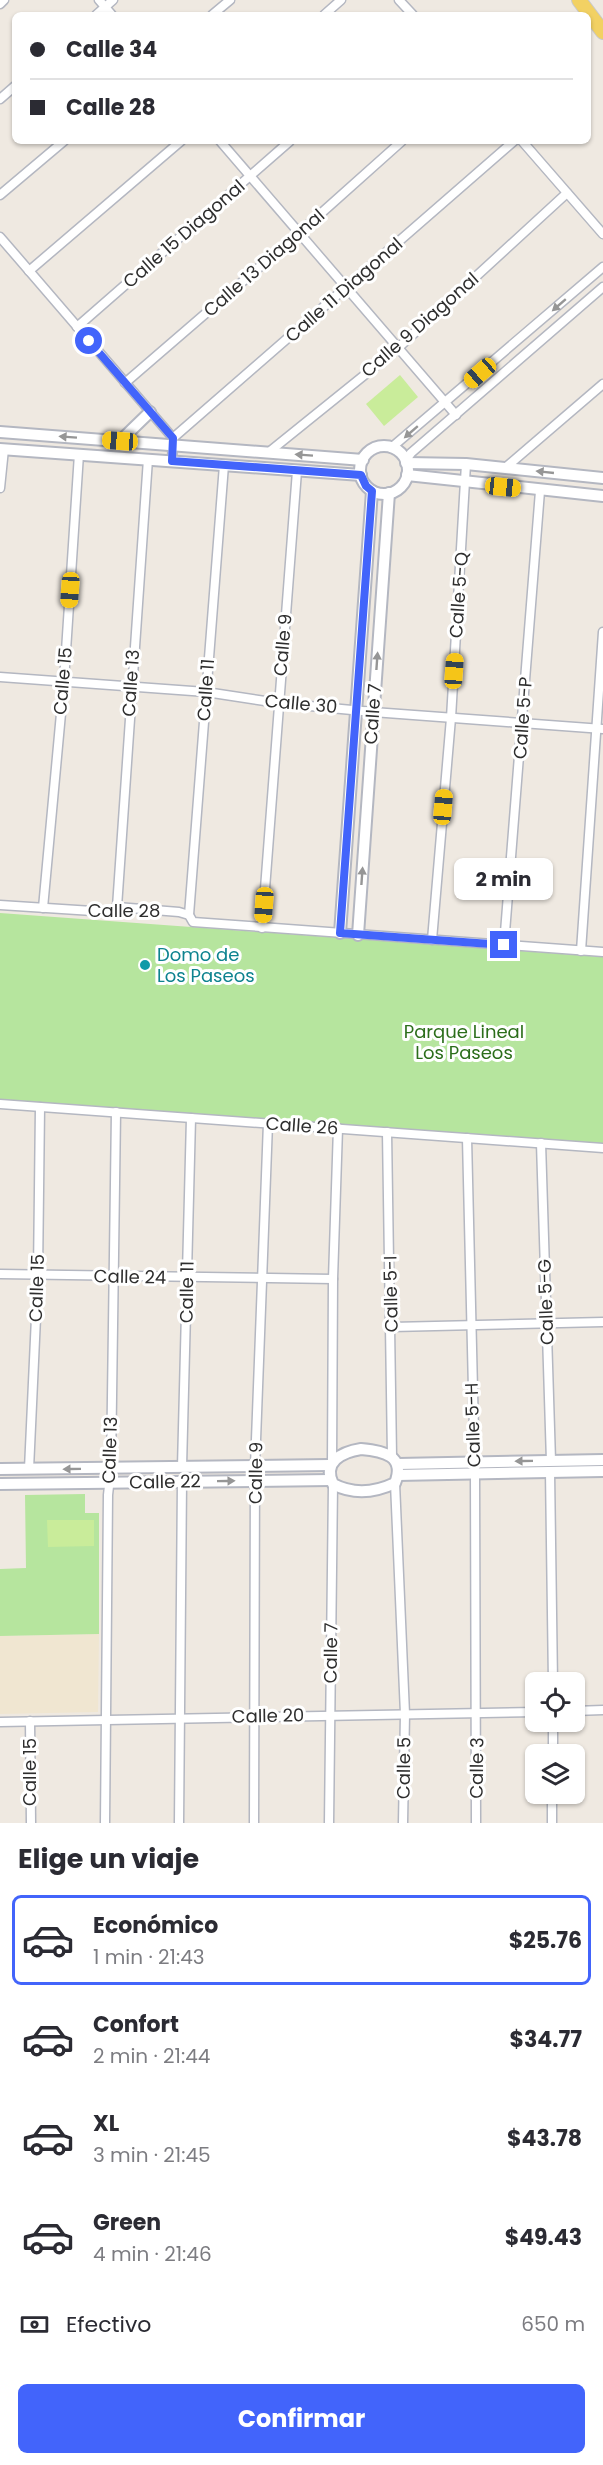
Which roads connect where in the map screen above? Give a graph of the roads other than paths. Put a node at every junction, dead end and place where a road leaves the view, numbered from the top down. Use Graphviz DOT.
graph roads {
  1 [pos="4,0"];
  2 [pos="113,0"];
  3 [pos="230,0"];
  4 [pos="341,0"];
  5 [pos="399,0"];
  6 [pos="0,4"];
  7 [pos="102,4"];
  8 [pos="216,12"];
  9 [pos="327,12"];
  10 [pos="409,12"];
  11 [pos="591,16"];
  12 [pos="603,32"];
  13 [pos="12,89"];
  14 [pos="0,99"];
  15 [pos="60,144"];
  16 [pos="177,144"];
  17 [pos="223,144"];
  18 [pos="287,144"];
  19 [pos="399,144"];
  20 [pos="511,144"];
  21 [pos="525,144"];
  22 [pos="251,176"];
  23 [pos="567,193"];
  24 [pos="0,195"];
  25 [pos="299,233"];
  26 [pos="603,234"];
  27 [pos="0,237"];
  28 [pos="603,267"];
  29 [pos="29,271"];
  30 [pos="603,287"];
  31 [pos="346,288"];
  32 [pos="77,327"];
  33 [pos="398,348"];
  34 [pos="125,383"];
  35 [pos="603,384"];
  36 [pos="445,403"];
  37 [pos="150,412"];
  38 [pos="456,415"];
  39 [pos="0,432"];
  40 [pos="120,441"];
  41 [pos="173,441"];
  42 [pos="391,448"];
  43 [pos="2,449"];
  44 [pos="269,452"];
  45 [pos="79,454"];
  46 [pos="148,459"];
  47 [pos="363,460"];
  48 [pos="172,461"];
  49 [pos="406,462"];
  50 [pos="466,464"];
  51 [pos="224,465"];
  52 [pos="505,468"];
  53 [pos="297,471"];
  54 [pos="361,475"];
  55 [pos="407,475"];
  56 [pos="603,478"];
  57 [pos="466,483"];
  58 [pos="0,488"];
  59 [pos="372,491"];
  60 [pos="540,491"];
  61 [pos="389,493"];
  62 [pos="603,496"];
  63 [pos="603,632"];
  64 [pos="0,677"];
  65 [pos="64,681"];
  66 [pos="131,688"];
  67 [pos="206,692"];
  68 [pos="278,703"];
  69 [pos="356,709"];
  70 [pos="373,712"];
  71 [pos="451,717"];
  72 [pos="523,723"];
  73 [pos="599,728"];
  74 [pos="0,905"];
  75 [pos="117,907"];
  76 [pos="42,908"];
  77 [pos="189,915"];
  78 [pos="262,928"];
  79 [pos="340,933"];
  80 [pos="358,935"];
  81 [pos="432,940"];
  82 [pos="504,945"];
  83 [pos="581,951"];
  84 [pos="603,952"];
  85 [pos="0,1104"];
  86 [pos="40,1107"];
  87 [pos="116,1112"];
  88 [pos="191,1118"];
  89 [pos="268,1123"];
  90 [pos="338,1128"];
  91 [pos="387,1132"];
  92 [pos="466,1138"];
  93 [pos="541,1143"];
  94 [pos="603,1148"];
  95 [pos="0,1274"];
  96 [pos="38,1274"];
  97 [pos="113,1276"];
  98 [pos="187,1278"];
  99 [pos="262,1278"];
  100 [pos="333,1279"];
  101 [pos="603,1322"];
  102 [pos="546,1324"];
  103 [pos="469,1325"];
  104 [pos="392,1327"];
  105 [pos="603,1460"];
  106 [pos="331,1464"];
  107 [pos="255,1466"];
  108 [pos="551,1466"];
  109 [pos="182,1467"];
  110 [pos="111,1468"];
  111 [pos="474,1468"];
  112 [pos="0,1469"];
  113 [pos="29,1469"];
  114 [pos="396,1470"];
  115 [pos="603,1471"];
  116 [pos="255,1480"];
  117 [pos="110,1482"];
  118 [pos="182,1482"];
  119 [pos="332,1482"];
  120 [pos="0,1484"];
  121 [pos="553,1672"];
  122 [pos="603,1710"];
  123 [pos="585,1711"];
  124 [pos="525,1712"];
  125 [pos="477,1713"];
  126 [pos="405,1714"];
  127 [pos="330,1715"];
  128 [pos="254,1717"];
  129 [pos="180,1718"];
  130 [pos="106,1719"];
  131 [pos="30,1721"];
  132 [pos="0,1722"];
  133 [pos="552,1804"];
  134 [pos="30,1823"];
  135 [pos="105,1823"];
  136 [pos="179,1823"];
  137 [pos="254,1823"];
  138 [pos="329,1823"];
  139 [pos="403,1823"];
  140 [pos="477,1823"];
  141 [pos="552,1823"];
  1 -- 6 [label="street"];
  2 -- 7 [label="street"];
  3 -- 8 [label="street"];
  4 -- 9 [label="street"];
  5 -- 10 [label="street"];
  11 -- 12 [label="main road"];
  13 -- 14 [label="street"];
  15 -- 24 [label="street"];
  16 -- 29 [label="street"];
  17 -- 22 [label="street"];
  18 -- 22 [label="street, Calle 15 Diagonal"];
  19 -- 25 [label="street, Calle 13 Diagonal"];
  20 -- 31 [label="street, Calle 11 Diagonal"];
  21 -- 23 [label="street"];
  22 -- 25 [label="street"];
  22 -- 32 [label="street, Calle 15 Diagonal"];
  23 -- 26 [label="street"];
  23 -- 33 [label="street, Calle 9 Diagonal"];
  25 -- 31 [label="street"];
  25 -- 34 [label="street, Calle 13 Diagonal"];
  27 -- 29 [label="street"];
  28 -- 36 [label="street, one-way"];
  29 -- 32 [label="street"];
  30 -- 38 [label="street"];
  31 -- 33 [label="street"];
  31 -- 41 [label="street, Calle 11 Diagonal"];
  32 -- 34 [label="street"];
  33 -- 36 [label="street"];
  33 -- 44 [label="street, Calle 9 Diagonal"];
  34 -- 37 [label="street"];
  35 -- 52 [label="street"];
  36 -- 38 [label="street"];
  36 -- 42 [label="street, one-way"];
  37 -- 40 [label="street"];
  37 -- 41 [label="street"];
  38 -- 49 [label="street"];
  40 -- 39 [label="street, one-way"];
  40 -- 41 [label="street"];
  41 -- 44 [label="street"];
  41 -- 48 [label="street"];
  42 -- 47 [label="street"];
  42 -- 49 [label="street"];
  43 -- 45 [label="street"];
  43 -- 58 [label="street"];
  47 -- 44 [label="street, one-way"];
  45 -- 46 [label="street"];
  45 -- 65 [label="street, Calle 15"];
  46 -- 48 [label="street"];
  46 -- 66 [label="street, Calle 13"];
  47 -- 54 [label="street"];
  48 -- 51 [label="street"];
  49 -- 50 [label="street"];
  49 -- 55 [label="street"];
  50 -- 52 [label="street"];
  50 -- 57 [label="street, Calle 5-Q"];
  51 -- 53 [label="street"];
  51 -- 67 [label="street, Calle 11"];
  56 -- 52 [label="street, one-way"];
  53 -- 54 [label="street"];
  53 -- 68 [label="street, Calle 9"];
  54 -- 59 [label="street"];
  55 -- 57 [label="street"];
  55 -- 61 [label="street"];
  57 -- 60 [label="street"];
  57 -- 71 [label="street, Calle 5-Q"];
  59 -- 61 [label="street"];
  59 -- 69 [label="street, Calle 7"];
  60 -- 62 [label="street"];
  60 -- 72 [label="street, Calle 5-P"];
  70 -- 61 [label="street, Calle 7, one-way"];
  63 -- 73 [label="street"];
  64 -- 65 [label="street, Calle 30"];
  65 -- 66 [label="street, Calle 30"];
  65 -- 76 [label="street, Calle 15"];
  66 -- 67 [label="street, Calle 30"];
  66 -- 75 [label="street, Calle 13"];
  67 -- 68 [label="street, Calle 30"];
  67 -- 77 [label="street, Calle 11"];
  68 -- 69 [label="street, Calle 30"];
  68 -- 78 [label="street, Calle 9"];
  69 -- 70 [label="street, Calle 30"];
  69 -- 79 [label="street, Calle 7"];
  70 -- 71 [label="street, Calle 30"];
  80 -- 70 [label="street, Calle 7, one-way"];
  71 -- 72 [label="street, Calle 30"];
  71 -- 81 [label="street, Calle 5-Q"];
  72 -- 73 [label="street, Calle 30"];
  72 -- 82 [label="street, Calle 5-P"];
  73 -- 83 [label="street"];
  74 -- 76 [label="street, Calle 28"];
  75 -- 76 [label="street, Calle 28"];
  75 -- 77 [label="street, Calle 28"];
  77 -- 78 [label="street, Calle 28"];
  78 -- 79 [label="street, Calle 28"];
  79 -- 80 [label="street, Calle 28"];
  80 -- 81 [label="street, Calle 28"];
  81 -- 82 [label="street, Calle 28"];
  82 -- 83 [label="street, Calle 28"];
  83 -- 84 [label="street, Calle 28"];
  85 -- 86 [label="street, Calle 26"];
  86 -- 87 [label="street, Calle 26"];
  86 -- 96 [label="street, Calle 15"];
  87 -- 88 [label="street, Calle 26"];
  87 -- 97 [label="street, Calle 13"];
  88 -- 89 [label="street, Calle 26"];
  88 -- 98 [label="street, Calle 11"];
  89 -- 90 [label="street, Calle 26"];
  89 -- 99 [label="street, Calle 9"];
  90 -- 91 [label="street, Calle 26"];
  90 -- 100 [label="street"];
  91 -- 92 [label="street, Calle 26"];
  91 -- 104 [label="street, Calle 5-I"];
  92 -- 93 [label="street, Calle 26"];
  92 -- 103 [label="street, Calle 5-H"];
  93 -- 94 [label="street, Calle 26"];
  93 -- 102 [label="street, Calle 5-G"];
  95 -- 96 [label="street, Calle 24"];
  96 -- 97 [label="street, Calle 24"];
  96 -- 113 [label="street, Calle 15"];
  97 -- 98 [label="street, Calle 24"];
  97 -- 110 [label="street, Calle 13"];
  98 -- 99 [label="street, Calle 24"];
  98 -- 109 [label="street, Calle 11"];
  99 -- 100 [label="street, Calle 24"];
  99 -- 107 [label="street, Calle 9"];
  100 -- 106 [label="street"];
  101 -- 102 [label="street"];
  102 -- 103 [label="street"];
  102 -- 108 [label="street, Calle 5-G"];
  103 -- 104 [label="street"];
  103 -- 111 [label="street, Calle 5-H"];
  104 -- 114 [label="street, Calle 5-I"];
  105 -- 108 [label="street"];
  106 -- 107 [label="street, Calle 22"];
  106 -- 114 [label="street"];
  106 -- 119 [label="street"];
  107 -- 109 [label="street, Calle 22"];
  107 -- 116 [label="street, Calle 9"];
  108 -- 111 [label="street"];
  108 -- 115 [label="street"];
  108 -- 121 [label="street, Calle 5-G"];
  109 -- 110 [label="street, Calle 22"];
  110 -- 113 [label="street, Calle 22, one-way"];
  110 -- 117 [label="street, Calle 13"];
  111 -- 114 [label="street"];
  111 -- 125 [label="street, Calle 5-H"];
  112 -- 113 [label="street, Calle 22"];
  114 -- 119 [label="street, Calle 22"];
  114 -- 126 [label="street, Calle 5-I"];
  118 -- 116 [label="street, Calle 22, one-way"];
  116 -- 119 [label="street, Calle 22"];
  116 -- 128 [label="street, Calle 9"];
  117 -- 118 [label="street, Calle 22"];
  117 -- 120 [label="street, Calle 22"];
  117 -- 130 [label="street, Calle 13"];
  118 -- 129 [label="street"];
  119 -- 127 [label="street, Calle 7"];
  122 -- 123 [label="street"];
  124 -- 125 [label="street, Calle 20"];
  125 -- 126 [label="street, Calle 20"];
  125 -- 140 [label="street, Calle 3"];
  126 -- 127 [label="street, Calle 20"];
  126 -- 139 [label="street, Calle 5"];
  127 -- 128 [label="street, Calle 20"];
  127 -- 138 [label="street, Calle 7"];
  128 -- 129 [label="street, Calle 20"];
  128 -- 137 [label="street, Calle 9"];
  129 -- 130 [label="street, Calle 20"];
  129 -- 136 [label="street"];
  130 -- 131 [label="street, Calle 20"];
  130 -- 135 [label="street, Calle 13"];
  131 -- 132 [label="street, Calle 20"];
  131 -- 134 [label="street, Calle 15"];
  133 -- 141 [label="street"];
}
